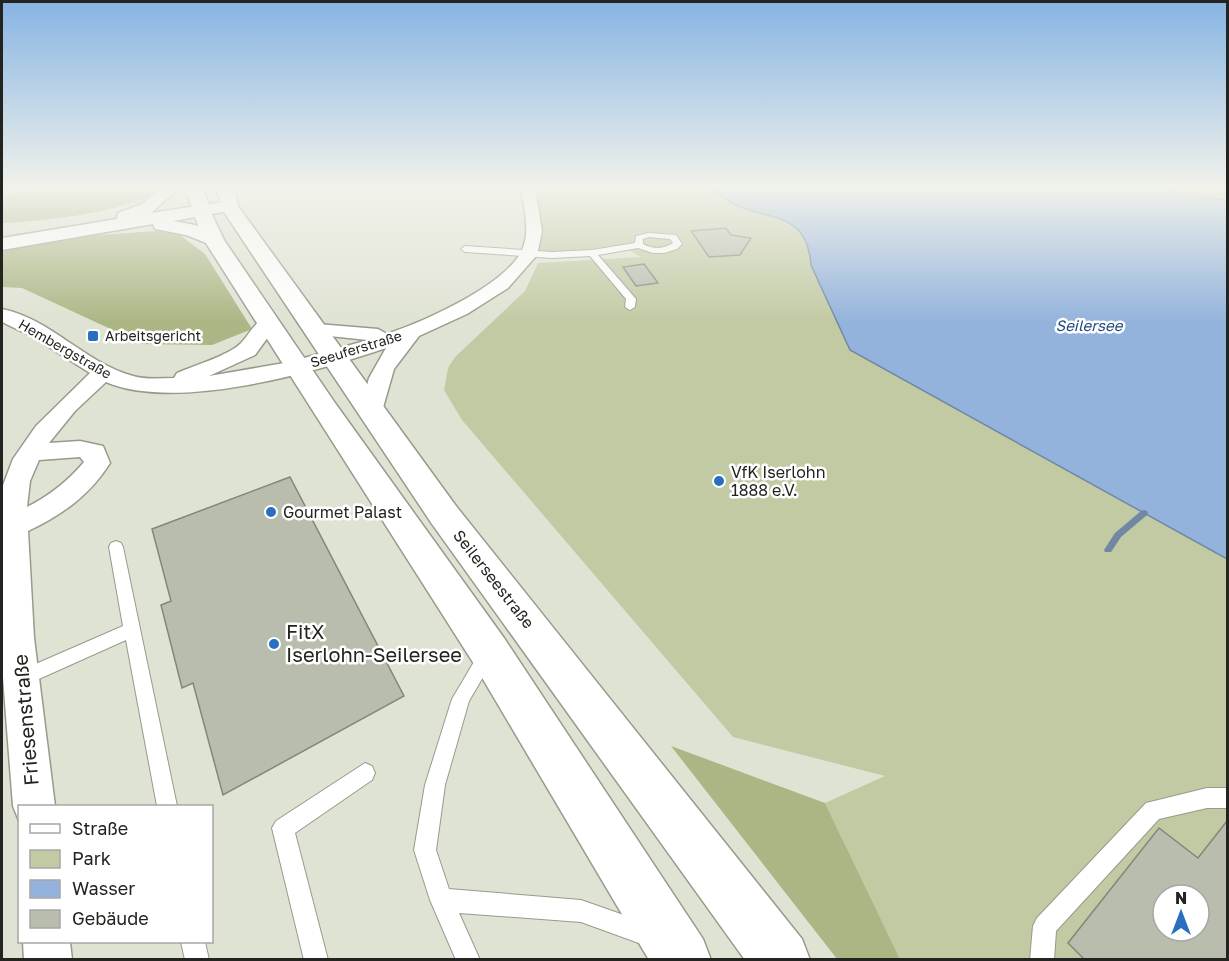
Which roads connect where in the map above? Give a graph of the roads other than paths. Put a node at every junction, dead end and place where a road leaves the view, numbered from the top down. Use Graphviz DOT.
graph roads {
  1 [pos="42,233"];
  2 [pos="64,233"];
  3 [pos="194,233"];
  4 [pos="211,233"];
  5 [pos="248,233"];
  6 [pos="534,233"];
  7 [pos="2,238"];
  8 [pos="214,240"];
  9 [pos="2,244"];
  10 [pos="639,245"];
  11 [pos="465,249"];
  12 [pos="592,253"];
  13 [pos="529,254"];
  14 [pos="630,307"];
  15 [pos="2,315"];
  16 [pos="269,322"];
  17 [pos="412,332"];
  18 [pos="316,351"];
  19 [pos="103,373"];
  20 [pos="164,385"];
  21 [pos="372,413"];
  22 [pos="32,452"];
  23 [pos="10,544"];
  24 [pos="116,547"];
  25 [pos="132,630"];
  26 [pos="489,651"];
  27 [pos="11,683"];
  28 [pos="365,772"];
  29 [pos="1227,798"];
  30 [pos="34,805"];
  31 [pos="167,805"];
  32 [pos="441,900"];
  33 [pos="47,943"];
  34 [pos="193,943"];
  35 [pos="676,951"];
  36 [pos="48,960"];
  37 [pos="196,960"];
  38 [pos="316,960"];
  39 [pos="468,960"];
  40 [pos="781,960"];
  41 [pos="1042,960"];
  1 -- 7 [label="main road"];
  2 -- 9 [label="main road"];
  3 -- 8 [label="main road"];
  4 -- 8 [label="main road, Seilerseestraße"];
  5 -- 18 [label="main road, Seilerseestraße"];
  6 -- 13 [label="street"];
  8 -- 16 [label="main road, Seilerseestraße"];
  10 -- 12 [label="lane"];
  11 -- 13 [label="lane"];
  12 -- 13 [label="lane"];
  12 -- 14 [label="lane"];
  13 -- 17 [label="street, Seeuferstraße"];
  15 -- 19 [label="street, Hembergstraße"];
  16 -- 18 [label="main road, Seilerseestraße"];
  16 -- 20 [label="street, Hembergstraße"];
  17 -- 18 [label="street, Seeuferstraße"];
  17 -- 18 [label="street, Seeuferstraße"];
  17 -- 21 [label="street, Seeuferstraße"];
  18 -- 20 [label="street, Hembergstraße"];
  18 -- 21 [label="main road, Seilerseestraße"];
  18 -- 26 [label="main road, Seilerseestraße"];
  19 -- 20 [label="street, Hembergstraße"];
  19 -- 22 [label="street, Friesenstraße"];
  21 -- 40 [label="main road, Seilerseestraße"];
  22 -- 23 [label="street, Friesenstraße"];
  22 -- 23 [label="street"];
  23 -- 27 [label="street, Friesenstraße"];
  24 -- 25 [label="lane"];
  25 -- 27 [label="lane"];
  25 -- 31 [label="lane"];
  26 -- 32 [label="lane"];
  26 -- 35 [label="main road, Seilerseestraße"];
  27 -- 30 [label="street, Friesenstraße"];
  28 -- 38 [label="lane"];
  29 -- 41 [label="lane"];
  32 -- 35 [label="lane"];
  32 -- 39 [label="lane"];
  33 -- 36 [label="street"];
  34 -- 37 [label="lane"];
}
